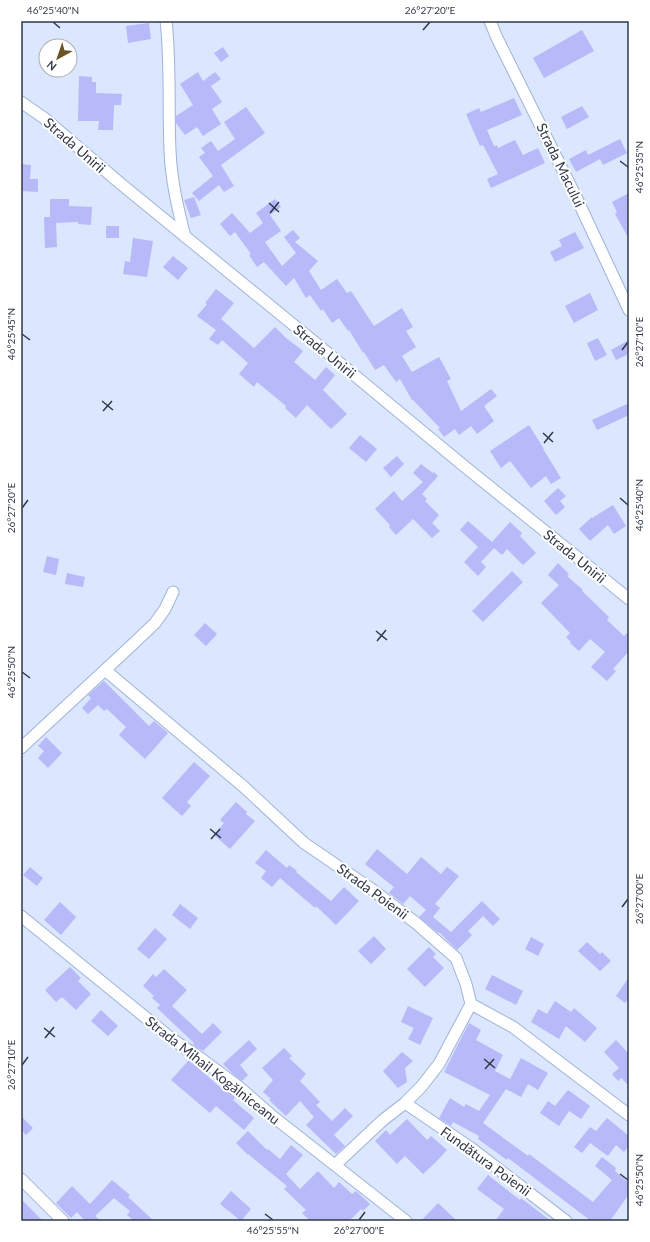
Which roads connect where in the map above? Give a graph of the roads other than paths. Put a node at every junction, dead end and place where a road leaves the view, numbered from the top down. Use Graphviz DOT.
graph roads {
  1 [pos="166,21"];
  2 [pos="490,21"];
  3 [pos="21,102"];
  4 [pos="185,237"];
  5 [pos="629,310"];
  6 [pos="173,592"];
  7 [pos="629,599"];
  8 [pos="105,670"];
  9 [pos="21,748"];
  10 [pos="21,916"];
  11 [pos="471,1004"];
  12 [pos="405,1103"];
  13 [pos="629,1115"];
  14 [pos="335,1165"];
  15 [pos="21,1179"];
  16 [pos="63,1221"];
  17 [pos="406,1221"];
  18 [pos="566,1221"];
  1 -- 4 [label="street"];
  2 -- 5 [label="street, Strada Macului"];
  3 -- 4 [label="street, Strada Unirii"];
  4 -- 7 [label="street, Strada Unirii"];
  6 -- 8 [label="street"];
  8 -- 9 [label="street"];
  8 -- 11 [label="street, Strada Poienii"];
  10 -- 14 [label="street, Strada Mihail Kogălniceanu"];
  11 -- 12 [label="street"];
  11 -- 13 [label="street"];
  12 -- 14 [label="street"];
  12 -- 18 [label="street, Fundătura Poienii"];
  14 -- 17 [label="street, Strada Mihail Kogălniceanu"];
  15 -- 16 [label="street"];
}
